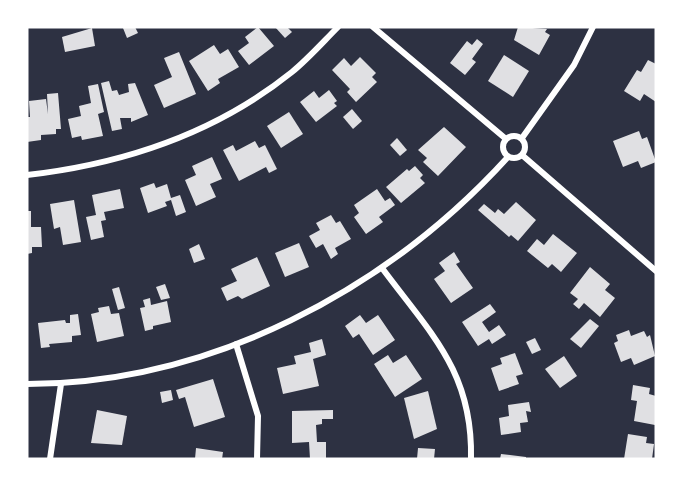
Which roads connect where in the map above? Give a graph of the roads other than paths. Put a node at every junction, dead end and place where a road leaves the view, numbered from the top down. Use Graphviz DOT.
graph roads {
  1 [pos="338,27"];
  2 [pos="373,27"];
  3 [pos="593,27"];
  4 [pos="522,138"];
  5 [pos="506,139"];
  6 [pos="522,155"];
  7 [pos="508,157"];
  8 [pos="27,175"];
  9 [pos="382,268"];
  10 [pos="656,271"];
  11 [pos="236,344"];
  12 [pos="27,384"];
  13 [pos="61,384"];
  14 [pos="50,459"];
  15 [pos="257,459"];
  16 [pos="471,459"];
  1 -- 8 [label="street"];
  2 -- 5 [label="street"];
  3 -- 4 [label="street"];
  4 -- 5 [label="street"];
  4 -- 6 [label="street"];
  5 -- 7 [label="street"];
  6 -- 7 [label="street"];
  6 -- 10 [label="street"];
  7 -- 9 [label="street"];
  9 -- 11 [label="street"];
  9 -- 16 [label="street"];
  11 -- 13 [label="street"];
  11 -- 15 [label="street"];
  12 -- 13 [label="street"];
  13 -- 14 [label="street"];
}
